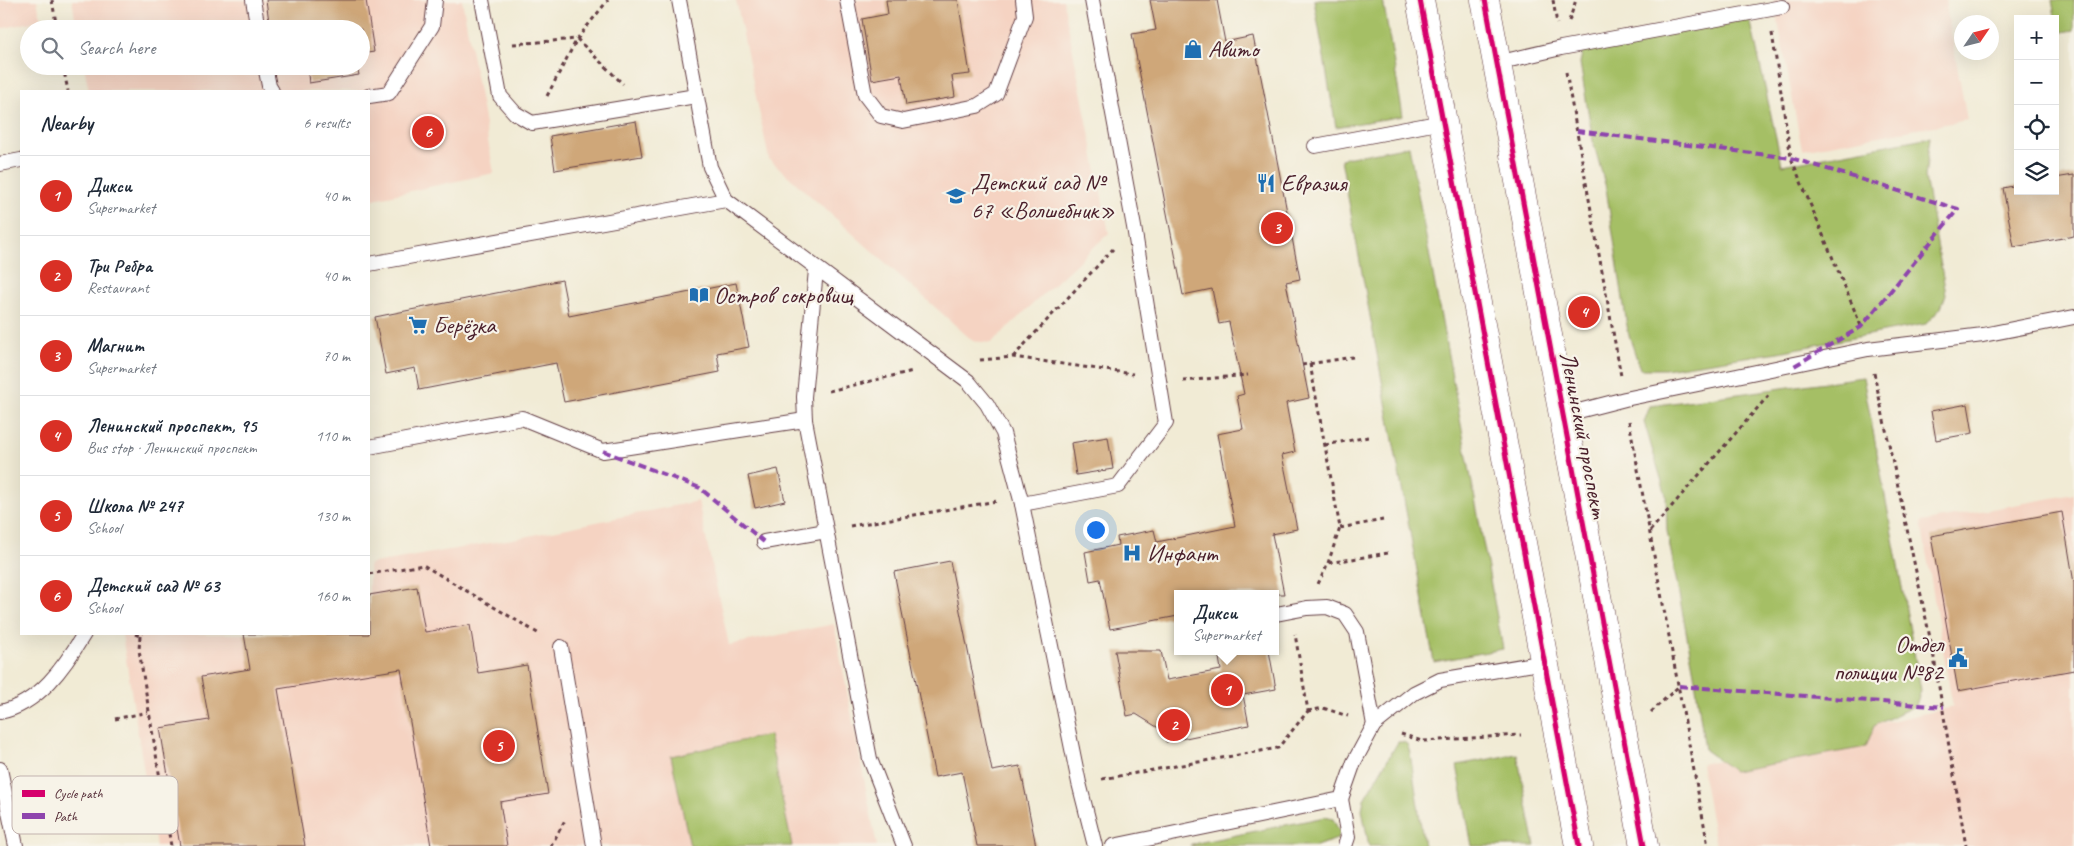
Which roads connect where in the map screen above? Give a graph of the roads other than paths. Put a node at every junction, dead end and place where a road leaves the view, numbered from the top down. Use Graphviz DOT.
graph roads {
  1 [pos="253,0"];
  2 [pos="435,0"];
  3 [pos="482,0"];
  4 [pos="679,0"];
  5 [pos="847,0"];
  6 [pos="1023,0"];
  7 [pos="1092,0"];
  8 [pos="1420,0"];
  9 [pos="1485,0"];
  10 [pos="1775,8"];
  11 [pos="256,20"];
  12 [pos="1496,62"];
  13 [pos="267,75"];
  14 [pos="271,90"];
  15 [pos="370,96"];
  16 [pos="696,96"];
  17 [pos="1443,122"];
  18 [pos="1315,146"];
  19 [pos="20,160"];
  20 [pos="0,164"];
  21 [pos="726,200"];
  22 [pos="370,264"];
  23 [pos="816,270"];
  24 [pos="2074,317"];
  25 [pos="1563,415"];
  26 [pos="805,420"];
  27 [pos="370,447"];
  28 [pos="1022,504"];
  29 [pos="826,531"];
  30 [pos="764,542"];
  31 [pos="1279,613"];
  32 [pos="83,635"];
  33 [pos="561,647"];
  34 [pos="1545,662"];
  35 [pos="0,712"];
  36 [pos="1374,725"];
  37 [pos="0,769"];
  38 [pos="1341,799"];
  39 [pos="12,827"];
  40 [pos="1164,841"];
  41 [pos="594,846"];
  42 [pos="904,846"];
  43 [pos="1095,846"];
  44 [pos="1113,846"];
  45 [pos="1345,846"];
  46 [pos="1579,846"];
  47 [pos="1644,846"];
  1 -- 11 [label="lane"];
  2 -- 15 [label="lane"];
  3 -- 16 [label="lane"];
  4 -- 16 [label="lane"];
  5 -- 6 [label="lane"];
  7 -- 28 [label="lane"];
  8 -- 17 [label="main road"];
  9 -- 12 [label="main road, Ленинский проспект"];
  10 -- 12 [label="lane"];
  12 -- 25 [label="main road, Ленинский проспект"];
  13 -- 14 [label="lane"];
  16 -- 21 [label="lane"];
  17 -- 18 [label="lane"];
  17 -- 34 [label="main road"];
  19 -- 20 [label="lane"];
  21 -- 22 [label="lane"];
  21 -- 23 [label="lane"];
  23 -- 26 [label="lane"];
  23 -- 28 [label="lane"];
  24 -- 25 [label="lane"];
  25 -- 47 [label="main road, Ленинский проспект"];
  26 -- 27 [label="lane"];
  26 -- 29 [label="lane"];
  28 -- 43 [label="lane"];
  29 -- 30 [label="lane"];
  29 -- 42 [label="lane"];
  31 -- 36 [label="lane"];
  32 -- 35 [label="lane"];
  33 -- 41 [label="lane"];
  34 -- 36 [label="lane"];
  34 -- 46 [label="main road"];
  36 -- 38 [label="lane"];
  37 -- 39 [label="lane"];
  38 -- 40 [label="lane"];
  38 -- 45 [label="lane"];
  40 -- 44 [label="lane"];
}
